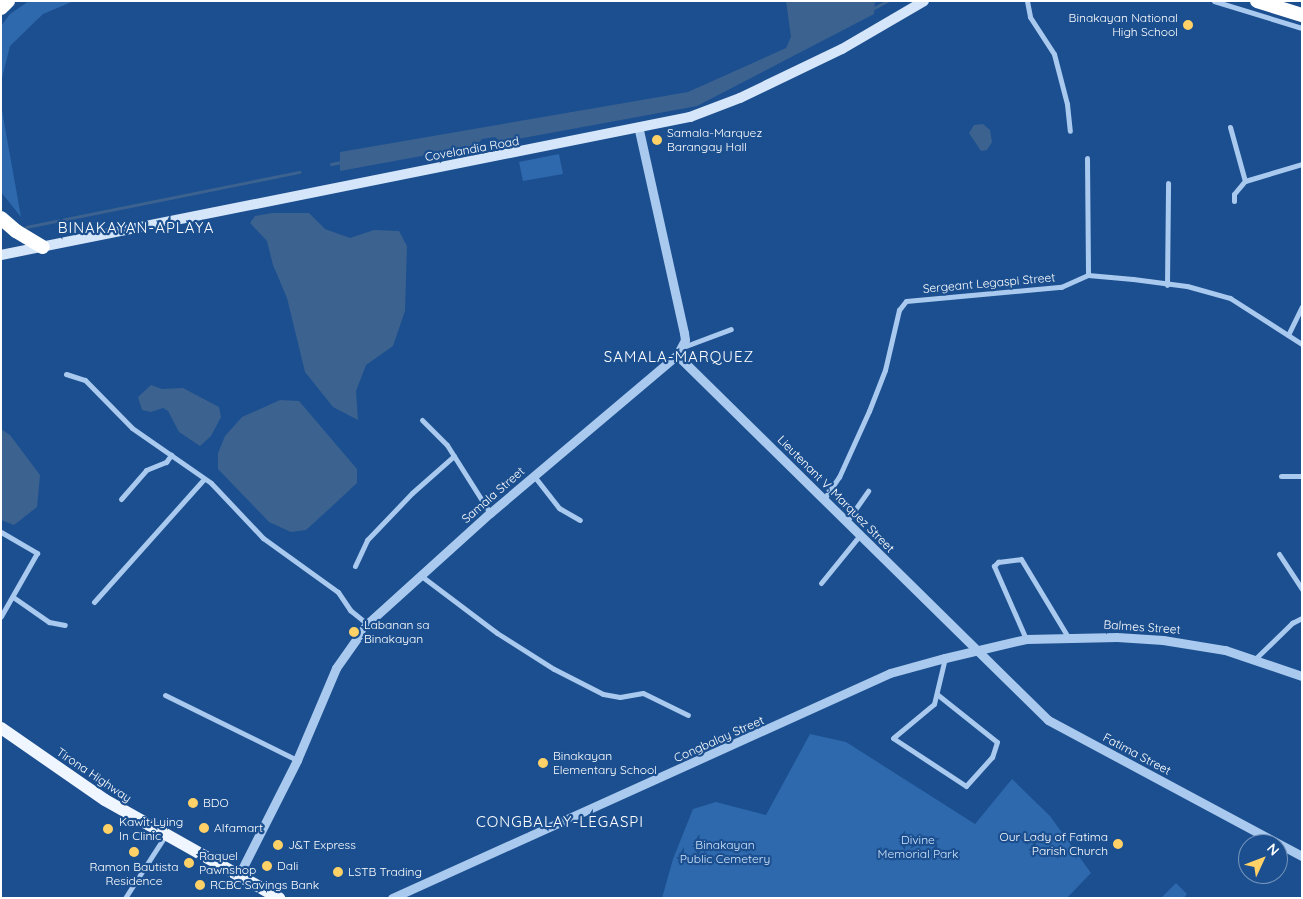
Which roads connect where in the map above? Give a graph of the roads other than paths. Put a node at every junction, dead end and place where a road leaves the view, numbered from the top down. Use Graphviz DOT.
graph roads {
  1 [pos="8,1"];
  2 [pos="924,1"];
  3 [pos="1027,1"];
  4 [pos="1214,1"];
  5 [pos="1257,1"];
  6 [pos="1,8"];
  7 [pos="1302,15"];
  8 [pos="1302,28"];
  9 [pos="1230,127"];
  10 [pos="639,130"];
  11 [pos="1070,131"];
  12 [pos="1087,158"];
  13 [pos="1302,164"];
  14 [pos="1245,181"];
  15 [pos="1168,183"];
  16 [pos="1234,201"];
  17 [pos="1,218"];
  18 [pos="44,247"];
  19 [pos="1,255"];
  20 [pos="1088,275"];
  21 [pos="1166,284"];
  22 [pos="1302,306"];
  23 [pos="731,329"];
  24 [pos="1288,335"];
  25 [pos="1302,344"];
  26 [pos="678,352"];
  27 [pos="66,374"];
  28 [pos="422,420"];
  29 [pos="171,456"];
  30 [pos="454,456"];
  31 [pos="534,476"];
  32 [pos="1281,476"];
  33 [pos="1302,476"];
  34 [pos="204,479"];
  35 [pos="868,491"];
  36 [pos="121,499"];
  37 [pos="824,499"];
  38 [pos="490,513"];
  39 [pos="580,520"];
  40 [pos="846,521"];
  41 [pos="1,532"];
  42 [pos="860,535"];
  43 [pos="1279,554"];
  44 [pos="355,566"];
  45 [pos="420,574"];
  46 [pos="821,583"];
  47 [pos="1302,590"];
  48 [pos="13,597"];
  49 [pos="94,602"];
  50 [pos="1,616"];
  51 [pos="1302,618"];
  52 [pos="367,624"];
  53 [pos="65,625"];
  54 [pos="1068,637"];
  55 [pos="1026,639"];
  56 [pos="977,651"];
  57 [pos="945,658"];
  58 [pos="1255,658"];
  59 [pos="1302,676"];
  60 [pos="165,695"];
  61 [pos="938,695"];
  62 [pos="688,715"];
  63 [pos="1,728"];
  64 [pos="297,760"];
  65 [pos="165,836"];
  66 [pos="1302,856"];
  67 [pos="239,875"];
  68 [pos="125,898"];
  69 [pos="279,898"];
  70 [pos="392,898"];
  1 -- 6 [label="highway"];
  2 -- 10 [label="main road, Covelandia Road"];
  3 -- 11 [label="street"];
  4 -- 8 [label="street"];
  5 -- 7 [label="highway"];
  9 -- 14 [label="street"];
  10 -- 18 [label="main road, Covelandia Road"];
  10 -- 26 [label="street"];
  12 -- 20 [label="street"];
  13 -- 14 [label="street"];
  14 -- 16 [label="street"];
  15 -- 21 [label="street"];
  17 -- 18 [label="highway"];
  18 -- 19 [label="main road, Covelandia Road"];
  20 -- 21 [label="street"];
  20 -- 37 [label="street, Sergeant Legaspi Street"];
  21 -- 24 [label="street"];
  22 -- 24 [label="street"];
  23 -- 26 [label="street"];
  24 -- 25 [label="street"];
  26 -- 31 [label="street, Samala Street"];
  26 -- 37 [label="street, Lieutenant V. Marquez Street"];
  27 -- 29 [label="street"];
  28 -- 30 [label="street"];
  29 -- 34 [label="street"];
  29 -- 36 [label="street"];
  30 -- 38 [label="street"];
  30 -- 44 [label="street"];
  31 -- 38 [label="street, Samala Street"];
  31 -- 39 [label="street"];
  32 -- 33 [label="street"];
  34 -- 49 [label="street"];
  34 -- 52 [label="street"];
  35 -- 40 [label="street"];
  37 -- 40 [label="street, Lieutenant V. Marquez Street"];
  38 -- 45 [label="street, Samala Street"];
  40 -- 42 [label="street, Lieutenant V. Marquez Street"];
  41 -- 48 [label="street"];
  42 -- 46 [label="street"];
  42 -- 56 [label="street, Lieutenant V. Marquez Street"];
  43 -- 47 [label="street"];
  45 -- 52 [label="street, Samala Street"];
  45 -- 62 [label="street"];
  48 -- 50 [label="street"];
  48 -- 53 [label="street"];
  51 -- 58 [label="street"];
  52 -- 64 [label="street, Samala Street"];
  54 -- 55 [label="street, Balmes Street"];
  54 -- 55 [label="street"];
  54 -- 58 [label="street, Balmes Street"];
  55 -- 56 [label="street, Balmes Street"];
  56 -- 57 [label="street, Congbalay Street"];
  56 -- 66 [label="street, Fatima Street"];
  57 -- 61 [label="street"];
  57 -- 70 [label="street, Congbalay Street"];
  58 -- 59 [label="street, Balmes Street"];
  60 -- 64 [label="street"];
  61 -- 61 [label="street"];
  63 -- 65 [label="main road, Tirona Highway"];
  64 -- 67 [label="street, Samala Street"];
  65 -- 67 [label="main road, Tirona Highway"];
  65 -- 68 [label="street"];
  67 -- 69 [label="main road, Tirona Highway"];
}
